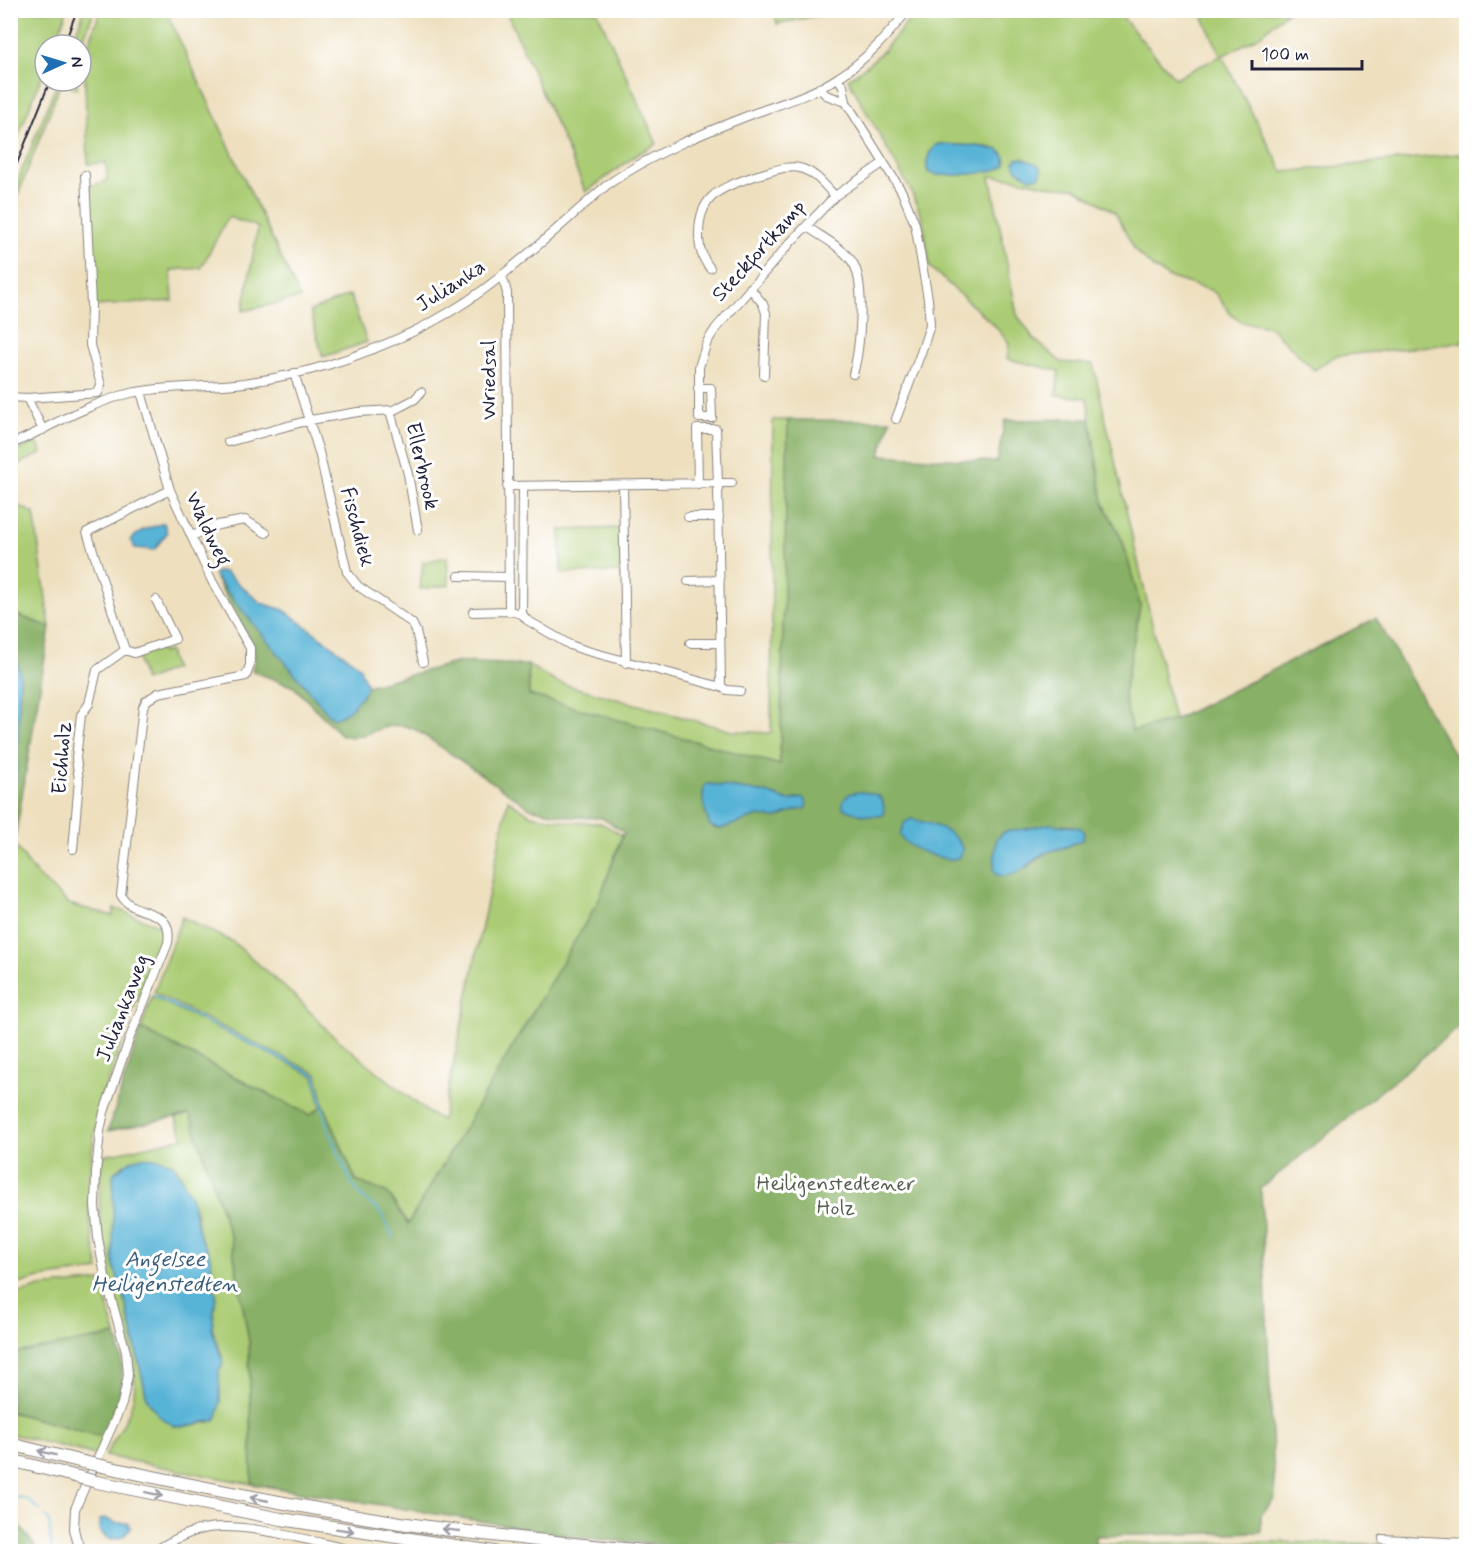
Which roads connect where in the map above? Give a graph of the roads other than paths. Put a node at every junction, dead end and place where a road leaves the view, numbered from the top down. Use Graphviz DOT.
graph roads {
  1 [pos="908,10"];
  2 [pos="838,78"];
  3 [pos="819,88"];
  4 [pos="846,102"];
  5 [pos="883,163"];
  6 [pos="85,175"];
  7 [pos="835,196"];
  8 [pos="806,226"];
  9 [pos="710,268"];
  10 [pos="502,275"];
  11 [pos="750,288"];
  12 [pos="294,373"];
  13 [pos="853,374"];
  14 [pos="764,375"];
  15 [pos="698,388"];
  16 [pos="141,392"];
  17 [pos="421,392"];
  18 [pos="10,398"];
  19 [pos="27,398"];
  20 [pos="390,411"];
  21 [pos="896,419"];
  22 [pos="310,420"];
  23 [pos="43,430"];
  24 [pos="228,442"];
  25 [pos="10,445"];
  26 [pos="718,483"];
  27 [pos="732,483"];
  28 [pos="698,484"];
  29 [pos="623,485"];
  30 [pos="507,486"];
  31 [pos="523,487"];
  32 [pos="170,490"];
  33 [pos="688,517"];
  34 [pos="719,517"];
  35 [pos="418,530"];
  36 [pos="266,532"];
  37 [pos="192,536"];
  38 [pos="459,576"];
  39 [pos="509,577"];
  40 [pos="720,580"];
  41 [pos="688,581"];
  42 [pos="156,600"];
  43 [pos="509,611"];
  44 [pos="473,612"];
  45 [pos="522,614"];
  46 [pos="690,643"];
  47 [pos="720,643"];
  48 [pos="125,650"];
  49 [pos="423,662"];
  50 [pos="626,663"];
  51 [pos="246,676"];
  52 [pos="721,687"];
  53 [pos="740,691"];
  54 [pos="73,849"];
  55 [pos="10,1444"];
  56 [pos="10,1460"];
  57 [pos="1383,1539"];
  58 [pos="1467,1543"];
  59 [pos="84,1551"];
  60 [pos="153,1551"];
  61 [pos="362,1551"];
  62 [pos="494,1551"];
  63 [pos="656,1551"];
  1 -- 2 [label="street, Julianka"];
  2 -- 3 [label="street, Julianka"];
  2 -- 4 [label="street"];
  3 -- 4 [label="street"];
  3 -- 10 [label="street, Julianka"];
  4 -- 5 [label="street"];
  5 -- 7 [label="street, Steckfortkamp"];
  5 -- 21 [label="street"];
  6 -- 19 [label="street"];
  7 -- 8 [label="street, Steckfortkamp"];
  7 -- 9 [label="street"];
  8 -- 11 [label="street, Steckfortkamp"];
  8 -- 13 [label="street"];
  10 -- 12 [label="street, Julianka"];
  10 -- 30 [label="street, Wriedsal"];
  11 -- 14 [label="street"];
  11 -- 15 [label="street, Steckfortkamp"];
  12 -- 16 [label="street, Julianka"];
  12 -- 22 [label="street, Fischdiek"];
  16 -- 23 [label="street, Julianka"];
  16 -- 32 [label="street, Waldweg"];
  17 -- 20 [label="street, Ellerbrook"];
  18 -- 19 [label="street"];
  19 -- 23 [label="street"];
  20 -- 22 [label="street, Ellerbrook"];
  20 -- 35 [label="street, Ellerbrook"];
  22 -- 24 [label="street, Ellerbrook"];
  22 -- 49 [label="street, Fischdiek"];
  23 -- 25 [label="street, Julianka"];
  26 -- 27 [label="street"];
  26 -- 28 [label="street"];
  26 -- 28 [label="street"];
  26 -- 34 [label="street"];
  28 -- 29 [label="street"];
  29 -- 31 [label="street"];
  29 -- 50 [label="street"];
  30 -- 31 [label="street"];
  30 -- 39 [label="street, Wriedsal"];
  31 -- 45 [label="street"];
  32 -- 37 [label="street, Waldweg"];
  32 -- 48 [label="street"];
  33 -- 34 [label="street"];
  34 -- 40 [label="street"];
  36 -- 37 [label="street"];
  37 -- 51 [label="street, Waldweg"];
  38 -- 39 [label="street"];
  39 -- 43 [label="street, Wriedsal"];
  40 -- 41 [label="street"];
  40 -- 47 [label="street"];
  42 -- 48 [label="street, Eichholz"];
  43 -- 44 [label="street"];
  43 -- 45 [label="street"];
  45 -- 50 [label="street"];
  46 -- 47 [label="street"];
  47 -- 52 [label="street"];
  48 -- 54 [label="street, Eichholz"];
  50 -- 52 [label="street"];
  51 -- 59 [label="street, Juliankaweg"];
  52 -- 53 [label="street"];
  63 -- 55 [label="highway, one-way, bridge"];
  56 -- 62 [label="highway, one-way, bridge"];
  57 -- 58 [label="street"];
  60 -- 61 [label="street"];
}
